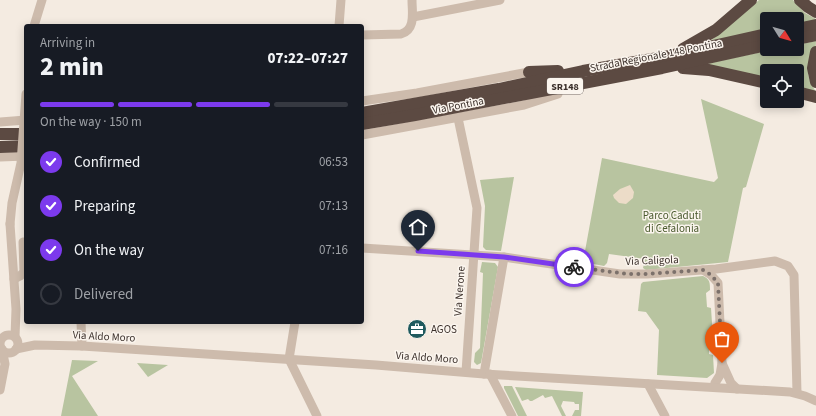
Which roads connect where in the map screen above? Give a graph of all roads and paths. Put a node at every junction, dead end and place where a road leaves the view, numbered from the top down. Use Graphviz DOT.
graph roads {
  1 [pos="42,0"];
  2 [pos="341,0"];
  3 [pos="412,0"];
  4 [pos="500,0"];
  5 [pos="752,0"];
  6 [pos="800,0"];
  7 [pos="816,12"];
  8 [pos="412,17"];
  9 [pos="35,24"];
  10 [pos="339,24"];
  11 [pos="816,25"];
  12 [pos="804,27"];
  13 [pos="364,35"];
  14 [pos="816,35"];
  15 [pos="760,36"];
  16 [pos="804,38"];
  17 [pos="760,46"];
  18 [pos="816,52"];
  19 [pos="663,63"];
  20 [pos="529,72"];
  21 [pos="586,76"];
  22 [pos="760,82"];
  23 [pos="816,82"];
  24 [pos="558,94"];
  25 [pos="804,94"];
  26 [pos="816,97"];
  27 [pos="364,101"];
  28 [pos="364,113"];
  29 [pos="458,118"];
  30 [pos="24,120"];
  31 [pos="0,122"];
  32 [pos="24,122"];
  33 [pos="364,124"];
  34 [pos="0,134"];
  35 [pos="24,134"];
  36 [pos="364,135"];
  37 [pos="24,146"];
  38 [pos="0,147"];
  39 [pos="24,156"];
  40 [pos="0,157"];
  41 [pos="24,242"];
  42 [pos="364,248"];
  43 [pos="474,254"];
  44 [pos="504,257"];
  45 [pos="730,267"];
  46 [pos="703,270"];
  47 [pos="24,272"];
  48 [pos="24,272"];
  49 [pos="14,279"];
  50 [pos="718,283"];
  51 [pos="16,309"];
  52 [pos="81,324"];
  53 [pos="295,324"];
  54 [pos="16,338"];
  55 [pos="2,344"];
  56 [pos="35,345"];
  57 [pos="82,346"];
  58 [pos="15,351"];
  59 [pos="289,359"];
  60 [pos="722,363"];
  61 [pos="5,364"];
  62 [pos="466,372"];
  63 [pos="487,374"];
  64 [pos="648,384"];
  65 [pos="714,387"];
  66 [pos="738,389"];
  67 [pos="0,390"];
  68 [pos="797,393"];
  69 [pos="816,401"];
  70 [pos="315,415"];
  71 [pos="512,416"];
  72 [pos="665,416"];
  1 -- 9 [label="street"];
  2 -- 10 [label="street"];
  3 -- 8 [label="street"];
  4 -- 8 [label="street"];
  5 -- 19 [label="highway"];
  6 -- 7 [label="highway"];
  8 -- 13 [label="street"];
  11 -- 12 [label="highway"];
  14 -- 16 [label="highway"];
  15 -- 19 [label="highway, Strada Regionale 148 Pontina / SR148"];
  17 -- 19 [label="highway, Strada Regionale 148 Pontina / SR148"];
  18 -- 23 [label="highway"];
  19 -- 21 [label="highway, Strada Regionale 148 Pontina / SR148"];
  19 -- 22 [label="highway"];
  20 -- 21 [label="highway"];
  20 -- 27 [label="street, Via Pontina"];
  21 -- 24 [label="highway"];
  21 -- 28 [label="highway, Strada Regionale 148 Pontina / SR148"];
  21 -- 33 [label="highway, Strada Regionale 148 Pontina / SR148"];
  24 -- 29 [label="street, Via Pontina"];
  25 -- 26 [label="highway"];
  29 -- 36 [label="street, Via Pontina"];
  29 -- 43 [label="street, Via Nerone"];
  30 -- 31 [label="street"];
  32 -- 49 [label="street, bridge"];
  34 -- 35 [label="highway"];
  37 -- 38 [label="highway"];
  39 -- 40 [label="street"];
  41 -- 48 [label="street"];
  42 -- 43 [label="street, Via Caligola"];
  43 -- 44 [label="street, Via Caligola"];
  43 -- 62 [label="street, Via Nerone"];
  44 -- 46 [label="street, Via Caligola"];
  44 -- 63 [label="street"];
  45 -- 46 [label="street, Via Caligola"];
  45 -- 50 [label="street"];
  45 -- 68 [label="street, Via Caligola"];
  46 -- 50 [label="street"];
  47 -- 49 [label="street"];
  49 -- 51 [label="street"];
  50 -- 60 [label="street"];
  51 -- 54 [label="street"];
  51 -- 55 [label="street"];
  52 -- 57 [label="street"];
  53 -- 59 [label="street"];
  54 -- 55 [label="street, Via Aldo Moro"];
  54 -- 56 [label="street, Via Aldo Moro"];
  54 -- 58 [label="street"];
  55 -- 58 [label="street, Via Aldo Moro"];
  55 -- 61 [label="street"];
  56 -- 57 [label="street, Via Aldo Moro"];
  56 -- 58 [label="street, Via Aldo Moro"];
  57 -- 59 [label="street, Via Aldo Moro"];
  58 -- 61 [label="street"];
  59 -- 62 [label="street, Via Aldo Moro"];
  59 -- 70 [label="street"];
  60 -- 65 [label="street"];
  60 -- 66 [label="street"];
  61 -- 67 [label="street"];
  62 -- 63 [label="street, Via Aldo Moro"];
  63 -- 64 [label="street, Via Aldo Moro"];
  63 -- 71 [label="street"];
  64 -- 65 [label="street, Via Aldo Moro"];
  64 -- 72 [label="street"];
  65 -- 66 [label="street, Via Aldo Moro"];
  66 -- 68 [label="street, Via Aldo Moro"];
  68 -- 69 [label="street, Via Aldo Moro"];
}
